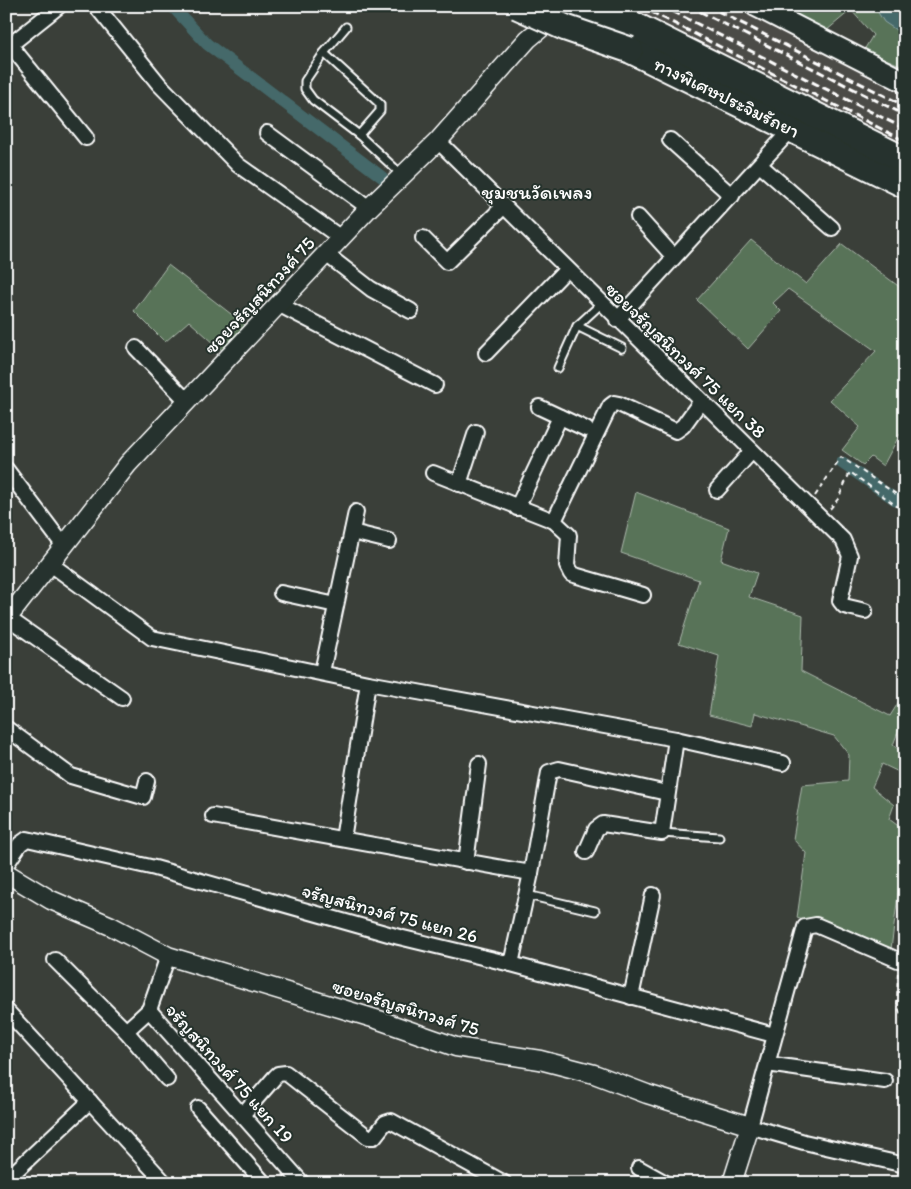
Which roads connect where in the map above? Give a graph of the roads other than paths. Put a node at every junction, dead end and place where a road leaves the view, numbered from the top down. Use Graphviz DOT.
graph roads {
  1 [pos="59,6"];
  2 [pos="96,6"];
  3 [pos="517,6"];
  4 [pos="596,6"];
  5 [pos="612,6"];
  6 [pos="756,6"];
  7 [pos="551,9"];
  8 [pos="636,26"];
  9 [pos="346,27"];
  10 [pos="8,42"];
  11 [pos="630,50"];
  12 [pos="324,52"];
  13 [pos="905,82"];
  14 [pos="267,133"];
  15 [pos="788,134"];
  16 [pos="359,135"];
  17 [pos="86,138"];
  18 [pos="670,140"];
  19 [pos="438,141"];
  20 [pos="905,160"];
  21 [pos="761,166"];
  22 [pos="403,176"];
  23 [pos="905,185"];
  24 [pos="905,194"];
  25 [pos="732,196"];
  26 [pos="503,207"];
  27 [pos="369,208"];
  28 [pos="638,217"];
  29 [pos="832,228"];
  30 [pos="341,238"];
  31 [pos="423,238"];
  32 [pos="326,254"];
  33 [pos="674,257"];
  34 [pos="567,269"];
  35 [pos="601,304"];
  36 [pos="280,305"];
  37 [pos="411,312"];
  38 [pos="618,320"];
  39 [pos="577,326"];
  40 [pos="136,348"];
  41 [pos="622,348"];
  42 [pos="486,353"];
  43 [pos="558,368"];
  44 [pos="435,385"];
  45 [pos="701,400"];
  46 [pos="187,401"];
  47 [pos="539,407"];
  48 [pos="560,417"];
  49 [pos="586,429"];
  50 [pos="476,432"];
  51 [pos="752,451"];
  52 [pos="6,469"];
  53 [pos="433,473"];
  54 [pos="459,484"];
  55 [pos="12,487"];
  56 [pos="717,490"];
  57 [pos="517,508"];
  58 [pos="356,512"];
  59 [pos="554,521"];
  60 [pos="352,532"];
  61 [pos="389,541"];
  62 [pos="64,546"];
  63 [pos="52,564"];
  64 [pos="282,593"];
  65 [pos="643,595"];
  66 [pos="336,605"];
  67 [pos="865,611"];
  68 [pos="7,619"];
  69 [pos="322,672"];
  70 [pos="368,683"];
  71 [pos="122,698"];
  72 [pos="6,728"];
  73 [pos="676,739"];
  74 [pos="784,763"];
  75 [pos="479,764"];
  76 [pos="147,781"];
  77 [pos="667,793"];
  78 [pos="213,816"];
  79 [pos="662,833"];
  80 [pos="719,838"];
  81 [pos="343,839"];
  82 [pos="586,852"];
  83 [pos="466,862"];
  84 [pos="6,865"];
  85 [pos="6,873"];
  86 [pos="532,873"];
  87 [pos="526,895"];
  88 [pos="653,895"];
  89 [pos="595,911"];
  90 [pos="168,956"];
  91 [pos="905,959"];
  92 [pos="55,960"];
  93 [pos="511,964"];
  94 [pos="631,997"];
  95 [pos="6,1010"];
  96 [pos="148,1010"];
  97 [pos="126,1031"];
  98 [pos="774,1035"];
  99 [pos="767,1064"];
  100 [pos="167,1079"];
  101 [pos="884,1082"];
  102 [pos="90,1101"];
  103 [pos="198,1108"];
  104 [pos="243,1114"];
  105 [pos="750,1126"];
  106 [pos="905,1165"];
  107 [pos="639,1168"];
  108 [pos="6,1180"];
  109 [pos="10,1183"];
  110 [pos="164,1183"];
  111 [pos="264,1183"];
  112 [pos="302,1183"];
  113 [pos="504,1183"];
  114 [pos="666,1183"];
  115 [pos="732,1183"];
  1 -- 10 [label="street"];
  2 -- 30 [label="street"];
  3 -- 11 [label="highway, bridge"];
  4 -- 8 [label="highway, ทางพิเศษประจิมรัถยา"];
  5 -- 8 [label="highway"];
  6 -- 13 [label="main road"];
  7 -- 11 [label="highway, ทางพิเศษประจิมรัถยา, bridge"];
  7 -- 15 [label="main road"];
  7 -- 19 [label="street, ซอยจรัญสนิทวงศ์ 75"];
  8 -- 20 [label="highway, ทางพิเศษประจิมรัถยา"];
  9 -- 12 [label="lane"];
  10 -- 17 [label="street"];
  11 -- 23 [label="highway, ทางพิเศษประจิมรัถยา"];
  12 -- 16 [label="lane"];
  12 -- 16 [label="lane"];
  14 -- 27 [label="street"];
  15 -- 21 [label="street"];
  15 -- 24 [label="main road"];
  16 -- 22 [label="lane"];
  18 -- 25 [label="street"];
  19 -- 22 [label="street, ซอยจรัญสนิทวงศ์ 75"];
  19 -- 26 [label="street, ซอยจรัญสนิทวงศ์ 75 แยก 38"];
  21 -- 25 [label="street"];
  21 -- 29 [label="street"];
  22 -- 27 [label="street, ซอยจรัญสนิทวงศ์ 75"];
  25 -- 33 [label="street"];
  26 -- 31 [label="street"];
  26 -- 34 [label="street, ซอยจรัญสนิทวงศ์ 75 แยก 38"];
  27 -- 30 [label="street, ซอยจรัญสนิทวงศ์ 75"];
  28 -- 33 [label="street"];
  30 -- 32 [label="street, ซอยจรัญสนิทวงศ์ 75"];
  32 -- 36 [label="street, ซอยจรัญสนิทวงศ์ 75"];
  32 -- 37 [label="street"];
  33 -- 38 [label="street"];
  34 -- 35 [label="street, ซอยจรัญสนิทวงศ์ 75 แยก 38"];
  34 -- 42 [label="street"];
  35 -- 38 [label="street, ซอยจรัญสนิทวงศ์ 75 แยก 38"];
  35 -- 39 [label="lane"];
  36 -- 44 [label="street"];
  36 -- 46 [label="street, ซอยจรัญสนิทวงศ์ 75"];
  38 -- 45 [label="street, ซอยจรัญสนิทวงศ์ 75 แยก 38"];
  39 -- 41 [label="lane"];
  39 -- 43 [label="lane"];
  40 -- 46 [label="street"];
  45 -- 51 [label="street, ซอยจรัญสนิทวงศ์ 75 แยก 38"];
  45 -- 59 [label="street"];
  46 -- 62 [label="street, ซอยจรัญสนิทวงศ์ 75"];
  47 -- 48 [label="street"];
  48 -- 49 [label="street"];
  48 -- 57 [label="street"];
  50 -- 54 [label="street"];
  51 -- 56 [label="street"];
  51 -- 67 [label="street, ซอยจรัญสนิทวงศ์ 75 แยก 38"];
  52 -- 55 [label="street"];
  53 -- 54 [label="street"];
  54 -- 57 [label="street"];
  55 -- 62 [label="street"];
  57 -- 59 [label="street"];
  58 -- 60 [label="street"];
  59 -- 65 [label="street"];
  60 -- 61 [label="street"];
  60 -- 66 [label="street"];
  62 -- 63 [label="street, ซอยจรัญสนิทวงศ์ 75"];
  63 -- 68 [label="street, ซอยจรัญสนิทวงศ์ 75"];
  63 -- 69 [label="street"];
  64 -- 66 [label="street"];
  66 -- 69 [label="street"];
  68 -- 71 [label="street"];
  69 -- 70 [label="street"];
  70 -- 73 [label="street"];
  70 -- 81 [label="street"];
  72 -- 76 [label="street"];
  73 -- 74 [label="street"];
  73 -- 77 [label="street"];
  75 -- 83 [label="street"];
  77 -- 79 [label="street"];
  77 -- 86 [label="street"];
  78 -- 81 [label="street"];
  79 -- 80 [label="lane"];
  79 -- 82 [label="street"];
  81 -- 83 [label="street"];
  83 -- 86 [label="street"];
  84 -- 93 [label="street, จรัญสนิทวงศ์ 75 แยก 26"];
  85 -- 90 [label="street, ซอยจรัญสนิทวงศ์ 75"];
  86 -- 87 [label="street"];
  87 -- 89 [label="lane"];
  87 -- 93 [label="street"];
  88 -- 94 [label="street"];
  90 -- 96 [label="street, จรัญสนิทวงศ์ 75 แยก 19"];
  90 -- 105 [label="street, ซอยจรัญสนิทวงศ์ 75"];
  91 -- 98 [label="street"];
  92 -- 97 [label="street"];
  93 -- 94 [label="street, จรัญสนิทวงศ์ 75 แยก 26"];
  94 -- 98 [label="street, จรัญสนิทวงศ์ 75 แยก 26"];
  95 -- 102 [label="street"];
  96 -- 97 [label="street"];
  96 -- 104 [label="street, จรัญสนิทวงศ์ 75 แยก 19"];
  97 -- 100 [label="street"];
  98 -- 99 [label="street"];
  99 -- 101 [label="street"];
  99 -- 105 [label="street"];
  102 -- 108 [label="street"];
  102 -- 110 [label="street"];
  103 -- 111 [label="street"];
  104 -- 112 [label="street, จรัญสนิทวงศ์ 75 แยก 19"];
  104 -- 113 [label="street"];
  105 -- 106 [label="street"];
  105 -- 115 [label="street"];
  107 -- 114 [label="street"];
  108 -- 109 [label="street"];
}
